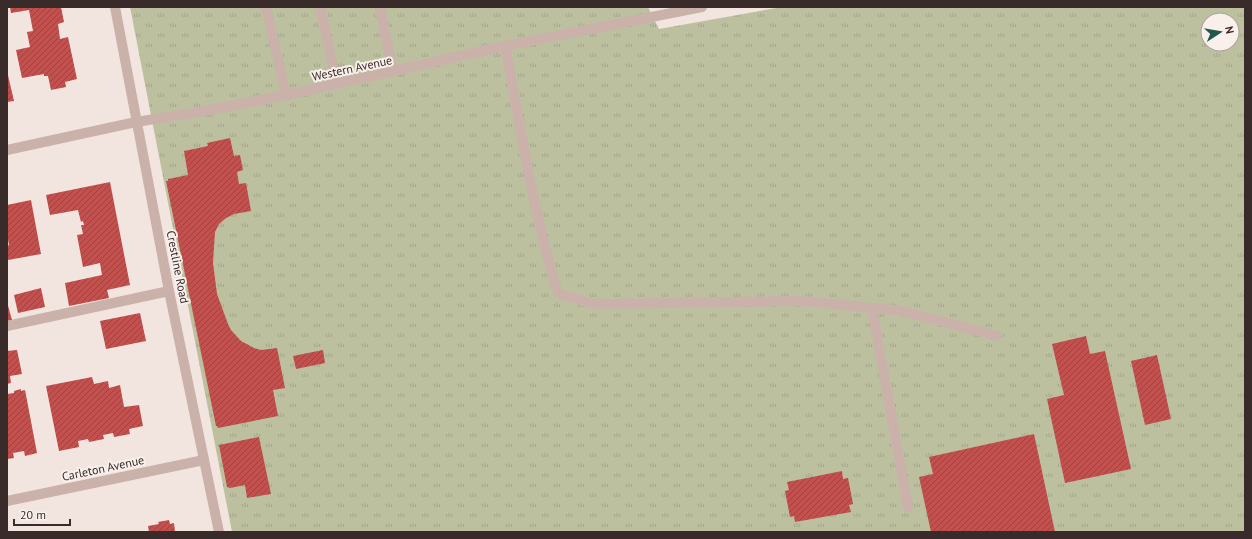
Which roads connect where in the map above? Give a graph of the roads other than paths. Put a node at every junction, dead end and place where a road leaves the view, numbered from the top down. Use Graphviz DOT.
graph roads {
  1 [pos="115,7"];
  2 [pos="266,7"];
  3 [pos="320,7"];
  4 [pos="380,7"];
  5 [pos="702,7"];
  6 [pos="671,10"];
  7 [pos="505,46"];
  8 [pos="393,72"];
  9 [pos="337,84"];
  10 [pos="286,95"];
  11 [pos="136,122"];
  12 [pos="7,150"];
  13 [pos="169,291"];
  14 [pos="872,308"];
  15 [pos="7,326"];
  16 [pos="997,336"];
  17 [pos="204,460"];
  18 [pos="7,501"];
  19 [pos="908,507"];
  20 [pos="219,532"];
  1 -- 11 [label="street, Crestline Road"];
  2 -- 10 [label="street"];
  3 -- 9 [label="street"];
  4 -- 8 [label="street"];
  5 -- 6 [label="street, Western Avenue"];
  6 -- 7 [label="street, Western Avenue"];
  7 -- 8 [label="street, Western Avenue"];
  7 -- 14 [label="street"];
  8 -- 9 [label="street, Western Avenue"];
  9 -- 10 [label="street, Western Avenue"];
  10 -- 11 [label="street, Western Avenue"];
  11 -- 12 [label="street, Western Avenue"];
  11 -- 13 [label="street, Crestline Road"];
  13 -- 15 [label="street"];
  13 -- 17 [label="street, Crestline Road"];
  14 -- 16 [label="street"];
  14 -- 19 [label="street"];
  17 -- 18 [label="street, Carleton Avenue"];
  17 -- 20 [label="street, Crestline Road"];
}
